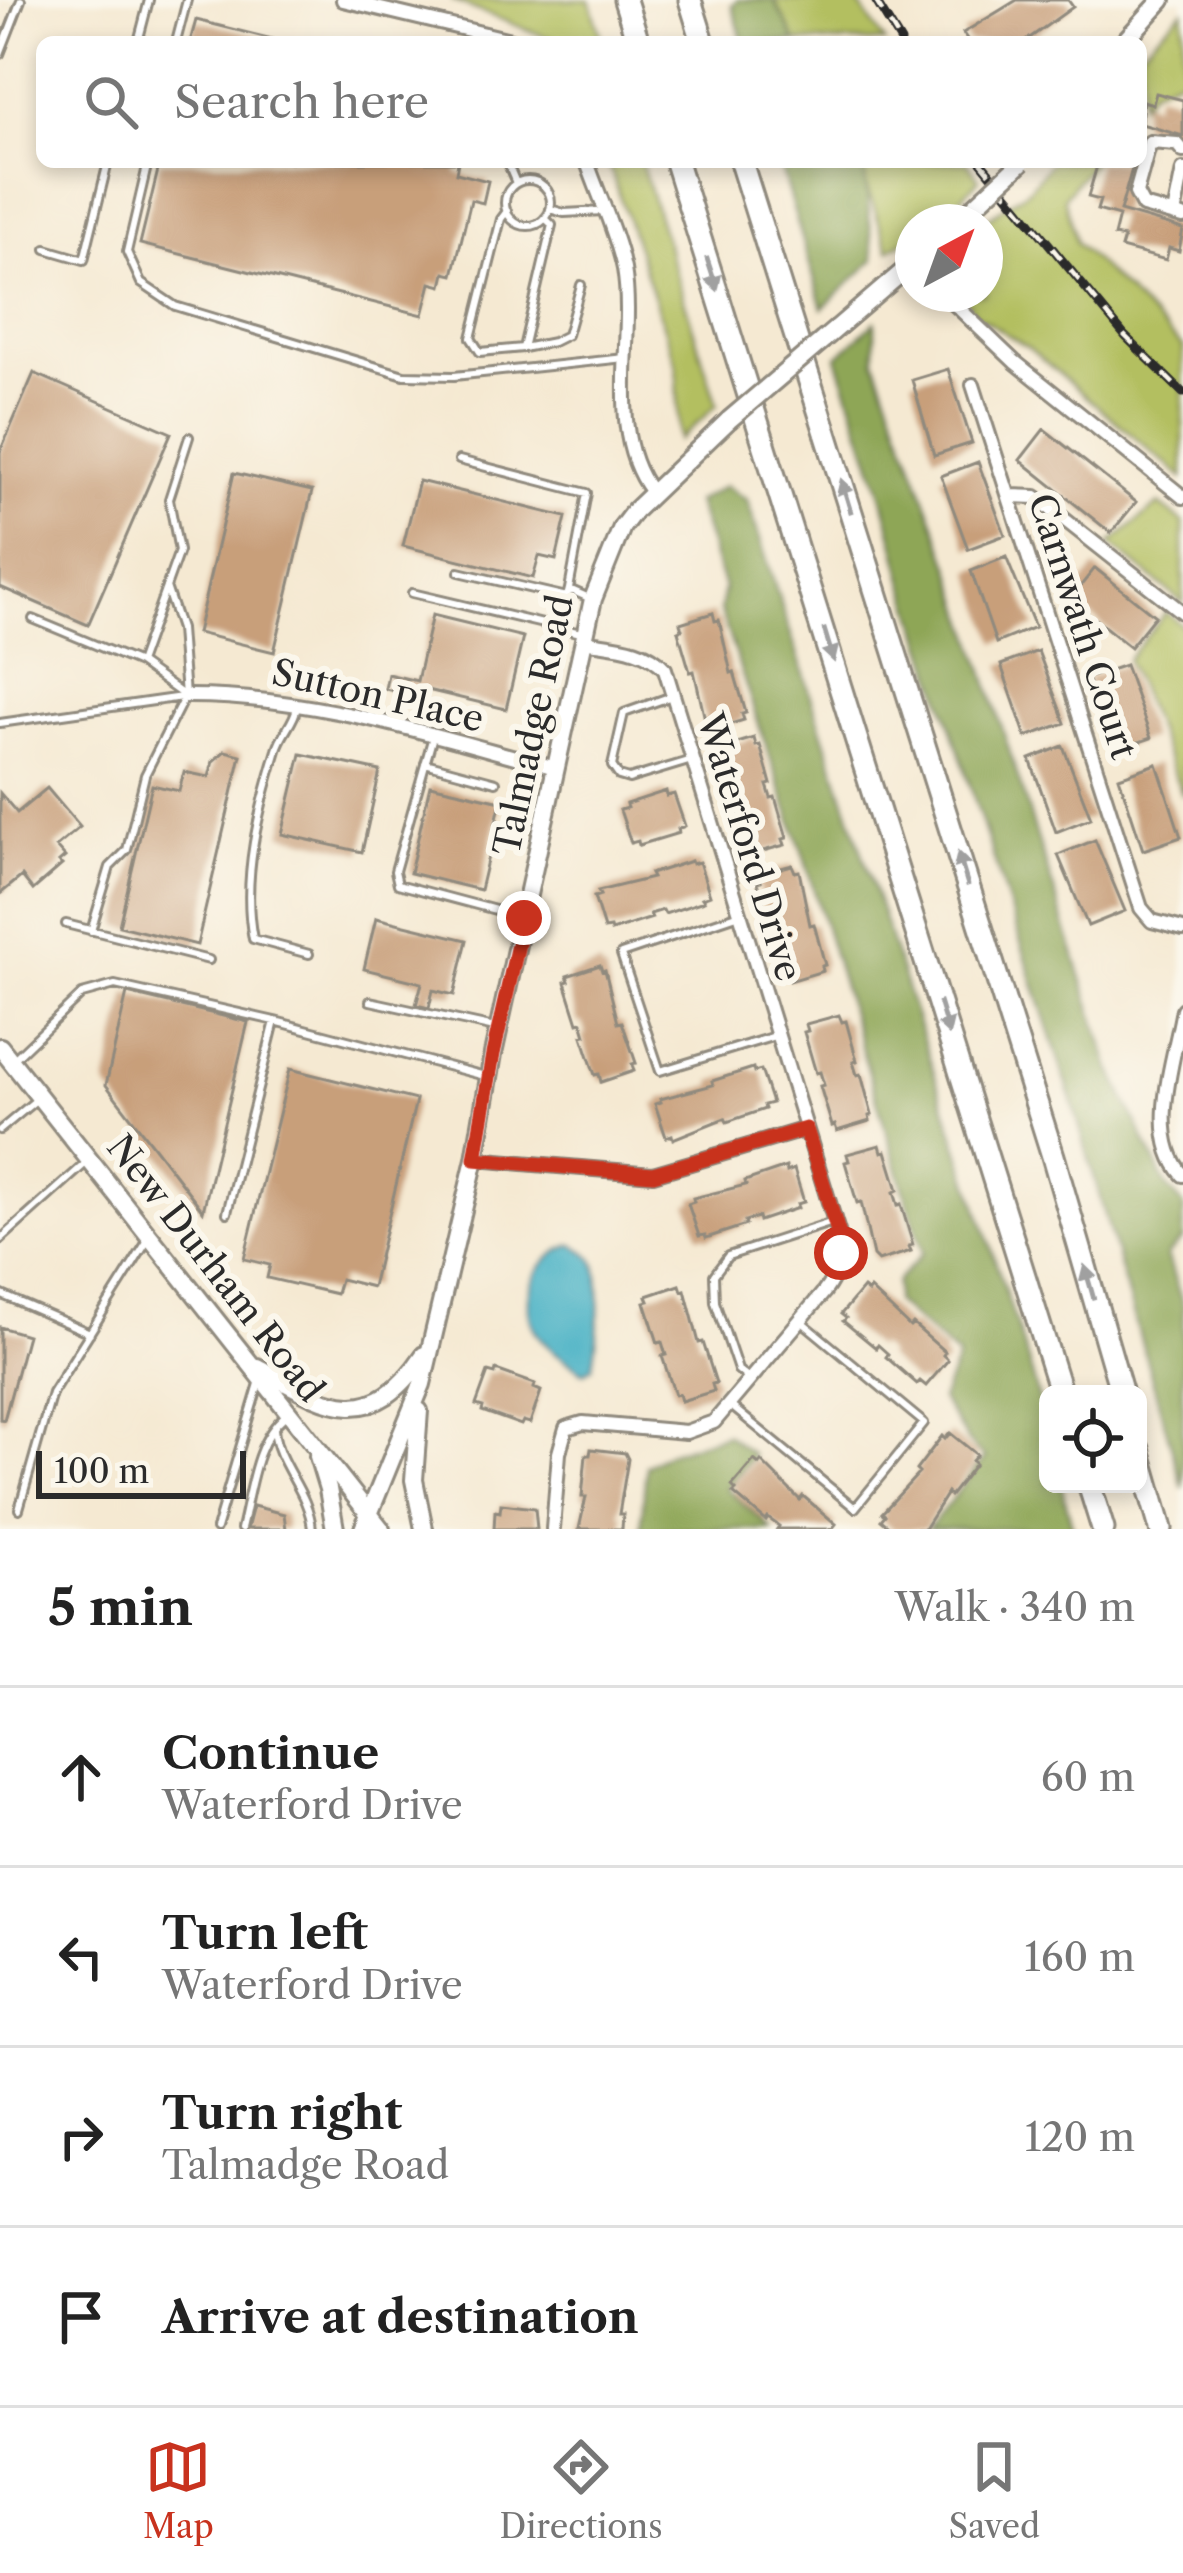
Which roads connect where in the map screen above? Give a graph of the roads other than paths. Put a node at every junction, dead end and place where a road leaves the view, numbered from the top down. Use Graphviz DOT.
graph roads {
  1 [pos="21,0"];
  2 [pos="148,0"];
  3 [pos="187,0"];
  4 [pos="343,0"];
  5 [pos="625,0"];
  6 [pos="690,0"];
  7 [pos="1142,0"];
  8 [pos="1162,0"];
  9 [pos="139,36"];
  10 [pos="178,36"];
  11 [pos="494,36"];
  12 [pos="636,36"];
  13 [pos="701,36"];
  14 [pos="1126,36"];
  15 [pos="1129,36"];
  16 [pos="0,54"];
  17 [pos="1183,151"];
  18 [pos="1147,153"];
  19 [pos="107,168"];
  20 [pos="147,168"];
  21 [pos="509,168"];
  22 [pos="589,168"];
  23 [pos="678,168"];
  24 [pos="743,168"];
  25 [pos="1015,168"];
  26 [pos="1143,168"];
  27 [pos="1183,170"];
  28 [pos="516,184"];
  29 [pos="976,204"];
  30 [pos="550,209"];
  31 [pos="507,211"];
  32 [pos="604,211"];
  33 [pos="1178,216"];
  34 [pos="545,218"];
  35 [pos="46,249"];
  36 [pos="895,278"];
  37 [pos="580,285"];
  38 [pos="963,312"];
  39 [pos="523,348"];
  40 [pos="625,358"];
  41 [pos="974,385"];
  42 [pos="189,437"];
  43 [pos="459,460"];
  44 [pos="651,491"];
  45 [pos="1010,496"];
  46 [pos="1183,497"];
  47 [pos="459,572"];
  48 [pos="166,586"];
  49 [pos="569,590"];
  50 [pos="412,593"];
  51 [pos="593,599"];
  52 [pos="1183,613"];
  53 [pos="33,619"];
  54 [pos="584,638"];
  55 [pos="139,663"];
  56 [pos="185,696"];
  57 [pos="672,696"];
  58 [pos="298,703"];
  59 [pos="0,723"];
  60 [pos="433,736"];
  61 [pos="692,760"];
  62 [pos="425,763"];
  63 [pos="556,768"];
  64 [pos="496,782"];
  65 [pos="740,914"];
  66 [pos="524,918"];
  67 [pos="66,923"];
  68 [pos="1183,929"];
  69 [pos="91,931"];
  70 [pos="309,954"];
  71 [pos="209,960"];
  72 [pos="370,1001"];
  73 [pos="1183,1009"];
  74 [pos="275,1022"];
  75 [pos="498,1029"];
  76 [pos="777,1035"];
  77 [pos="6,1054"];
  78 [pos="488,1078"];
  79 [pos="39,1097"];
  80 [pos="806,1129"];
  81 [pos="0,1130"];
  82 [pos="475,1159"];
  83 [pos="89,1160"];
  84 [pos="1183,1175"];
  85 [pos="226,1214"];
  86 [pos="833,1222"];
  87 [pos="150,1237"];
  88 [pos="0,1240"];
  89 [pos="0,1294"];
  90 [pos="801,1321"];
  91 [pos="90,1333"];
  92 [pos="432,1345"];
  93 [pos="255,1370"];
  94 [pos="751,1381"];
  95 [pos="422,1384"];
  96 [pos="1058,1385"];
  97 [pos="1119,1385"];
  98 [pos="731,1406"];
  99 [pos="289,1413"];
  100 [pos="273,1425"];
  101 [pos="314,1444"];
  102 [pos="1147,1480"];
  103 [pos="1092,1493"];
  104 [pos="20,1509"];
  105 [pos="371,1524"];
  106 [pos="217,1529"];
  107 [pos="241,1529"];
  108 [pos="312,1529"];
  109 [pos="335,1529"];
  110 [pos="424,1529"];
  111 [pos="553,1529"];
  112 [pos="1103,1529"];
  113 [pos="1161,1529"];
  1 -- 16 [label="lane"];
  2 -- 9 [label="lane"];
  3 -- 10 [label="lane"];
  4 -- 11 [label="street"];
  5 -- 12 [label="highway"];
  6 -- 13 [label="highway"];
  7 -- 14 [label="street"];
  8 -- 15 [label="street"];
  17 -- 18 [label="street"];
  19 -- 35 [label="lane"];
  20 -- 40 [label="lane"];
  21 -- 28 [label="lane"];
  22 -- 32 [label="street"];
  23 -- 96 [label="highway, one-way"];
  97 -- 24 [label="highway, one-way"];
  25 -- 29 [label="street, bridge"];
  26 -- 33 [label="street"];
  27 -- 33 [label="street"];
  28 -- 30 [label="lane"];
  28 -- 31 [label="lane"];
  30 -- 32 [label="lane"];
  30 -- 34 [label="lane"];
  31 -- 34 [label="lane"];
  31 -- 39 [label="lane"];
  32 -- 40 [label="street"];
  34 -- 39 [label="lane"];
  36 -- 44 [label="street, Talmadge Road, bridge"];
  37 -- 39 [label="lane"];
  38 -- 46 [label="street"];
  40 -- 44 [label="street"];
  41 -- 45 [label="street, Carnwath Court"];
  42 -- 48 [label="lane"];
  43 -- 49 [label="lane"];
  44 -- 51 [label="street, Talmadge Road"];
  45 -- 52 [label="street"];
  45 -- 68 [label="street, Carnwath Court"];
  47 -- 49 [label="lane"];
  48 -- 55 [label="lane"];
  48 -- 56 [label="lane"];
  49 -- 51 [label="lane"];
  50 -- 54 [label="lane"];
  51 -- 54 [label="street, Talmadge Road"];
  53 -- 55 [label="lane"];
  54 -- 57 [label="street, Waterford Drive"];
  54 -- 63 [label="street, Talmadge Road"];
  55 -- 56 [label="lane"];
  56 -- 58 [label="street, Sutton Place"];
  56 -- 59 [label="lane"];
  56 -- 69 [label="lane"];
  57 -- 61 [label="street, Waterford Drive"];
  57 -- 61 [label="lane"];
  58 -- 60 [label="street, Sutton Place"];
  58 -- 70 [label="lane"];
  60 -- 62 [label="lane"];
  60 -- 63 [label="street, Sutton Place"];
  61 -- 65 [label="street, Waterford Drive"];
  62 -- 64 [label="lane"];
  62 -- 66 [label="lane"];
  63 -- 66 [label="street, Talmadge Road"];
  65 -- 76 [label="street, Waterford Drive"];
  65 -- 76 [label="lane"];
  66 -- 75 [label="street, Talmadge Road"];
  67 -- 69 [label="lane"];
  69 -- 71 [label="lane"];
  72 -- 75 [label="lane"];
  73 -- 84 [label="street"];
  74 -- 77 [label="lane"];
  74 -- 78 [label="lane"];
  74 -- 85 [label="lane"];
  75 -- 78 [label="street, Talmadge Road"];
  76 -- 80 [label="street, Waterford Drive"];
  77 -- 79 [label="street, New Durham Road"];
  78 -- 82 [label="street, Talmadge Road"];
  79 -- 81 [label="lane"];
  79 -- 83 [label="street, New Durham Road"];
  80 -- 82 [label="street"];
  80 -- 86 [label="street, Waterford Drive"];
  82 -- 92 [label="street, Talmadge Road"];
  83 -- 87 [label="street, New Durham Road"];
  83 -- 88 [label="lane"];
  86 -- 90 [label="street, Waterford Drive"];
  86 -- 94 [label="lane"];
  87 -- 91 [label="lane"];
  87 -- 93 [label="street, New Durham Road"];
  89 -- 91 [label="lane"];
  90 -- 94 [label="street, Waterford Drive"];
  90 -- 98 [label="lane"];
  91 -- 104 [label="lane"];
  92 -- 93 [label="street"];
  92 -- 95 [label="street, Talmadge Road"];
  93 -- 99 [label="street, New Durham Road"];
  93 -- 106 [label="lane"];
  94 -- 98 [label="street, Waterford Drive"];
  95 -- 105 [label="street, Talmadge Road"];
  95 -- 110 [label="street"];
  98 -- 111 [label="street, Waterford Drive"];
  99 -- 100 [label="lane"];
  99 -- 101 [label="street, New Durham Road"];
  100 -- 107 [label="lane"];
  100 -- 108 [label="lane"];
  101 -- 105 [label="street, New Durham Road"];
  101 -- 109 [label="street"];
  102 -- 113 [label="highway"];
  103 -- 112 [label="highway"];
}
